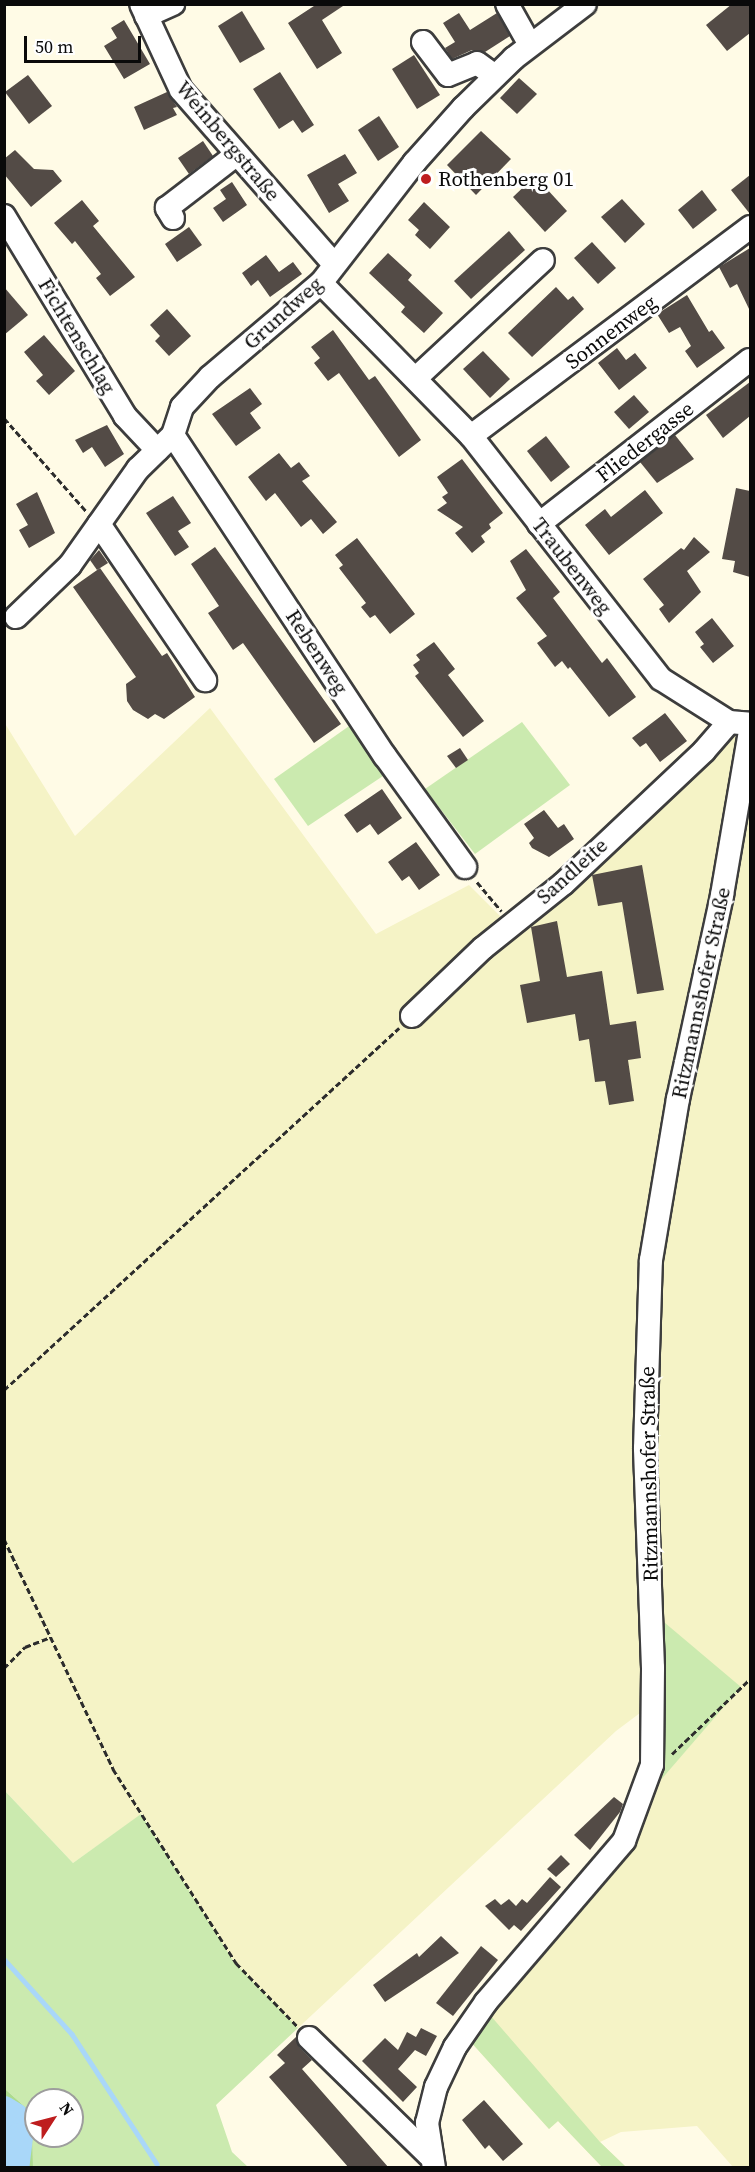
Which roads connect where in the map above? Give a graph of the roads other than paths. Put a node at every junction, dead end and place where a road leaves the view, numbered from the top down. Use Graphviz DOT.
graph roads {
  1 [pos="173,4"];
  2 [pos="507,4"];
  3 [pos="585,4"];
  4 [pos="144,10"];
  5 [pos="423,42"];
  6 [pos="530,45"];
  7 [pos="495,76"];
  8 [pos="237,154"];
  9 [pos="4,216"];
  10 [pos="173,218"];
  11 [pos="750,227"];
  12 [pos="543,260"];
  13 [pos="334,264"];
  14 [pos="321,283"];
  15 [pos="750,360"];
  16 [pos="416,378"];
  17 [pos="471,436"];
  18 [pos="165,442"];
  19 [pos="99,524"];
  20 [pos="539,524"];
  21 [pos="16,617"];
  22 [pos="205,680"];
  23 [pos="740,723"];
  24 [pos="750,732"];
  25 [pos="465,867"];
  26 [pos="412,1016"];
  27 [pos="309,2038"];
  28 [pos="431,2161"];
  1 -- 4 [label="street"];
  2 -- 6 [label="street"];
  3 -- 6 [label="street, Grundweg"];
  4 -- 8 [label="street, Weinbergstraße"];
  5 -- 7 [label="street"];
  6 -- 7 [label="street, Grundweg"];
  7 -- 13 [label="street, Grundweg"];
  8 -- 10 [label="street"];
  8 -- 13 [label="street, Weinbergstraße"];
  9 -- 18 [label="street, Fichtenschlag"];
  11 -- 17 [label="street, Sonnenweg"];
  12 -- 16 [label="street"];
  13 -- 14 [label="street, Grundweg"];
  14 -- 16 [label="street, Traubenweg"];
  14 -- 18 [label="street, Grundweg"];
  15 -- 20 [label="street, Fliedergasse"];
  16 -- 17 [label="street, Traubenweg"];
  17 -- 20 [label="street, Traubenweg"];
  18 -- 19 [label="street, Grundweg"];
  18 -- 25 [label="street, Rebenweg"];
  19 -- 21 [label="street, Grundweg"];
  19 -- 22 [label="street"];
  20 -- 23 [label="street, Traubenweg"];
  23 -- 26 [label="street, Sandleite"];
  24 -- 28 [label="street, Ritzmannshofer Straße"];
  27 -- 28 [label="street, Ritzmannshofer Straße"];
}
